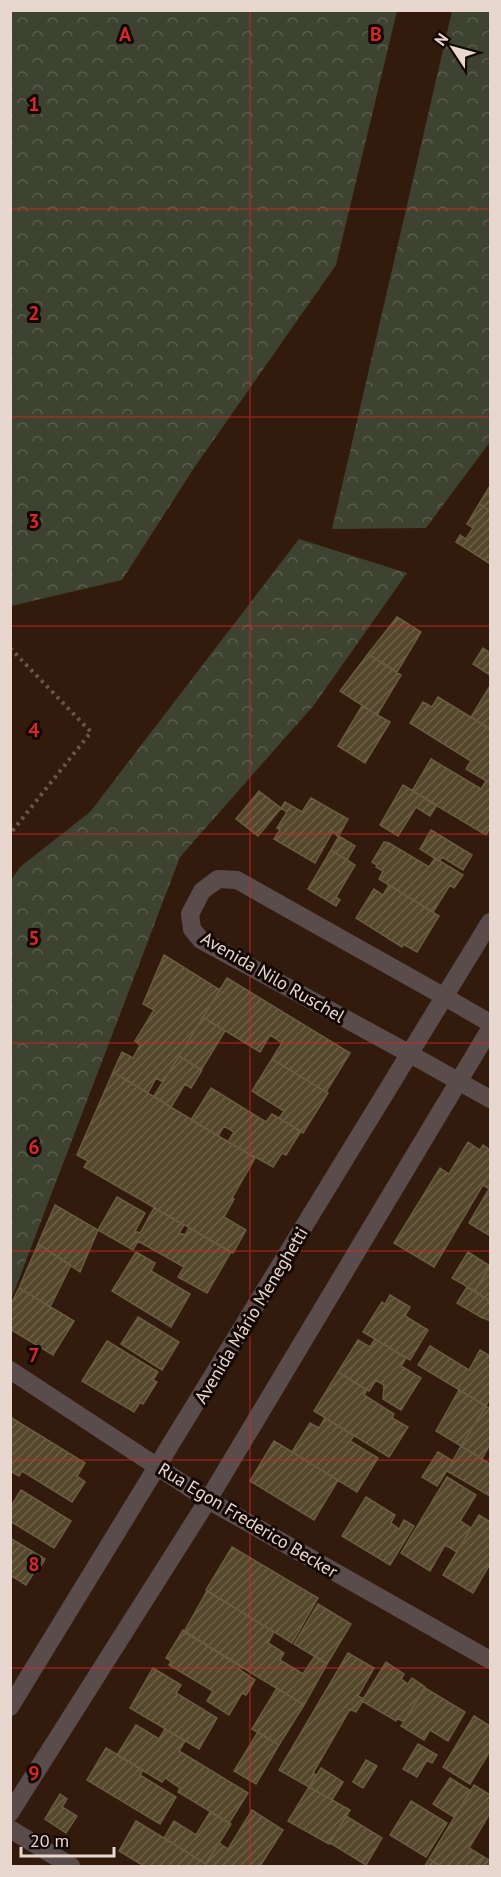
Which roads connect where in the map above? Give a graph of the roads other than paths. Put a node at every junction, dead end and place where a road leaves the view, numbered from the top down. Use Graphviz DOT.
graph roads {
  1 [pos="490,922"];
  2 [pos="445,997"];
  3 [pos="490,1023"];
  4 [pos="490,1029"];
  5 [pos="410,1054"];
  6 [pos="459,1081"];
  7 [pos="490,1099"];
  8 [pos="10,1370"];
  9 [pos="158,1467"];
  10 [pos="208,1500"];
  11 [pos="490,1660"];
  12 [pos="10,1707"];
  13 [pos="10,1813"];
  14 [pos="10,1829"];
  15 [pos="71,1866"];
  1 -- 2 [label="street, Avenida Mário Meneghetti"];
  2 -- 3 [label="street, Avenida Nilo Ruschel"];
  2 -- 5 [label="street, Avenida Mário Meneghetti"];
  2 -- 5 [label="street, Avenida Nilo Ruschel"];
  4 -- 6 [label="street"];
  5 -- 6 [label="street, Avenida Nilo Ruschel"];
  5 -- 9 [label="street, Avenida Mário Meneghetti"];
  6 -- 7 [label="street, Avenida Nilo Ruschel"];
  6 -- 10 [label="street"];
  8 -- 9 [label="street, Rua Egon Frederico Becker"];
  9 -- 10 [label="street, Rua Egon Frederico Becker"];
  9 -- 12 [label="street, Avenida Mário Meneghetti"];
  10 -- 11 [label="street, Rua Egon Frederico Becker"];
  10 -- 13 [label="street"];
  14 -- 15 [label="street"];
}
